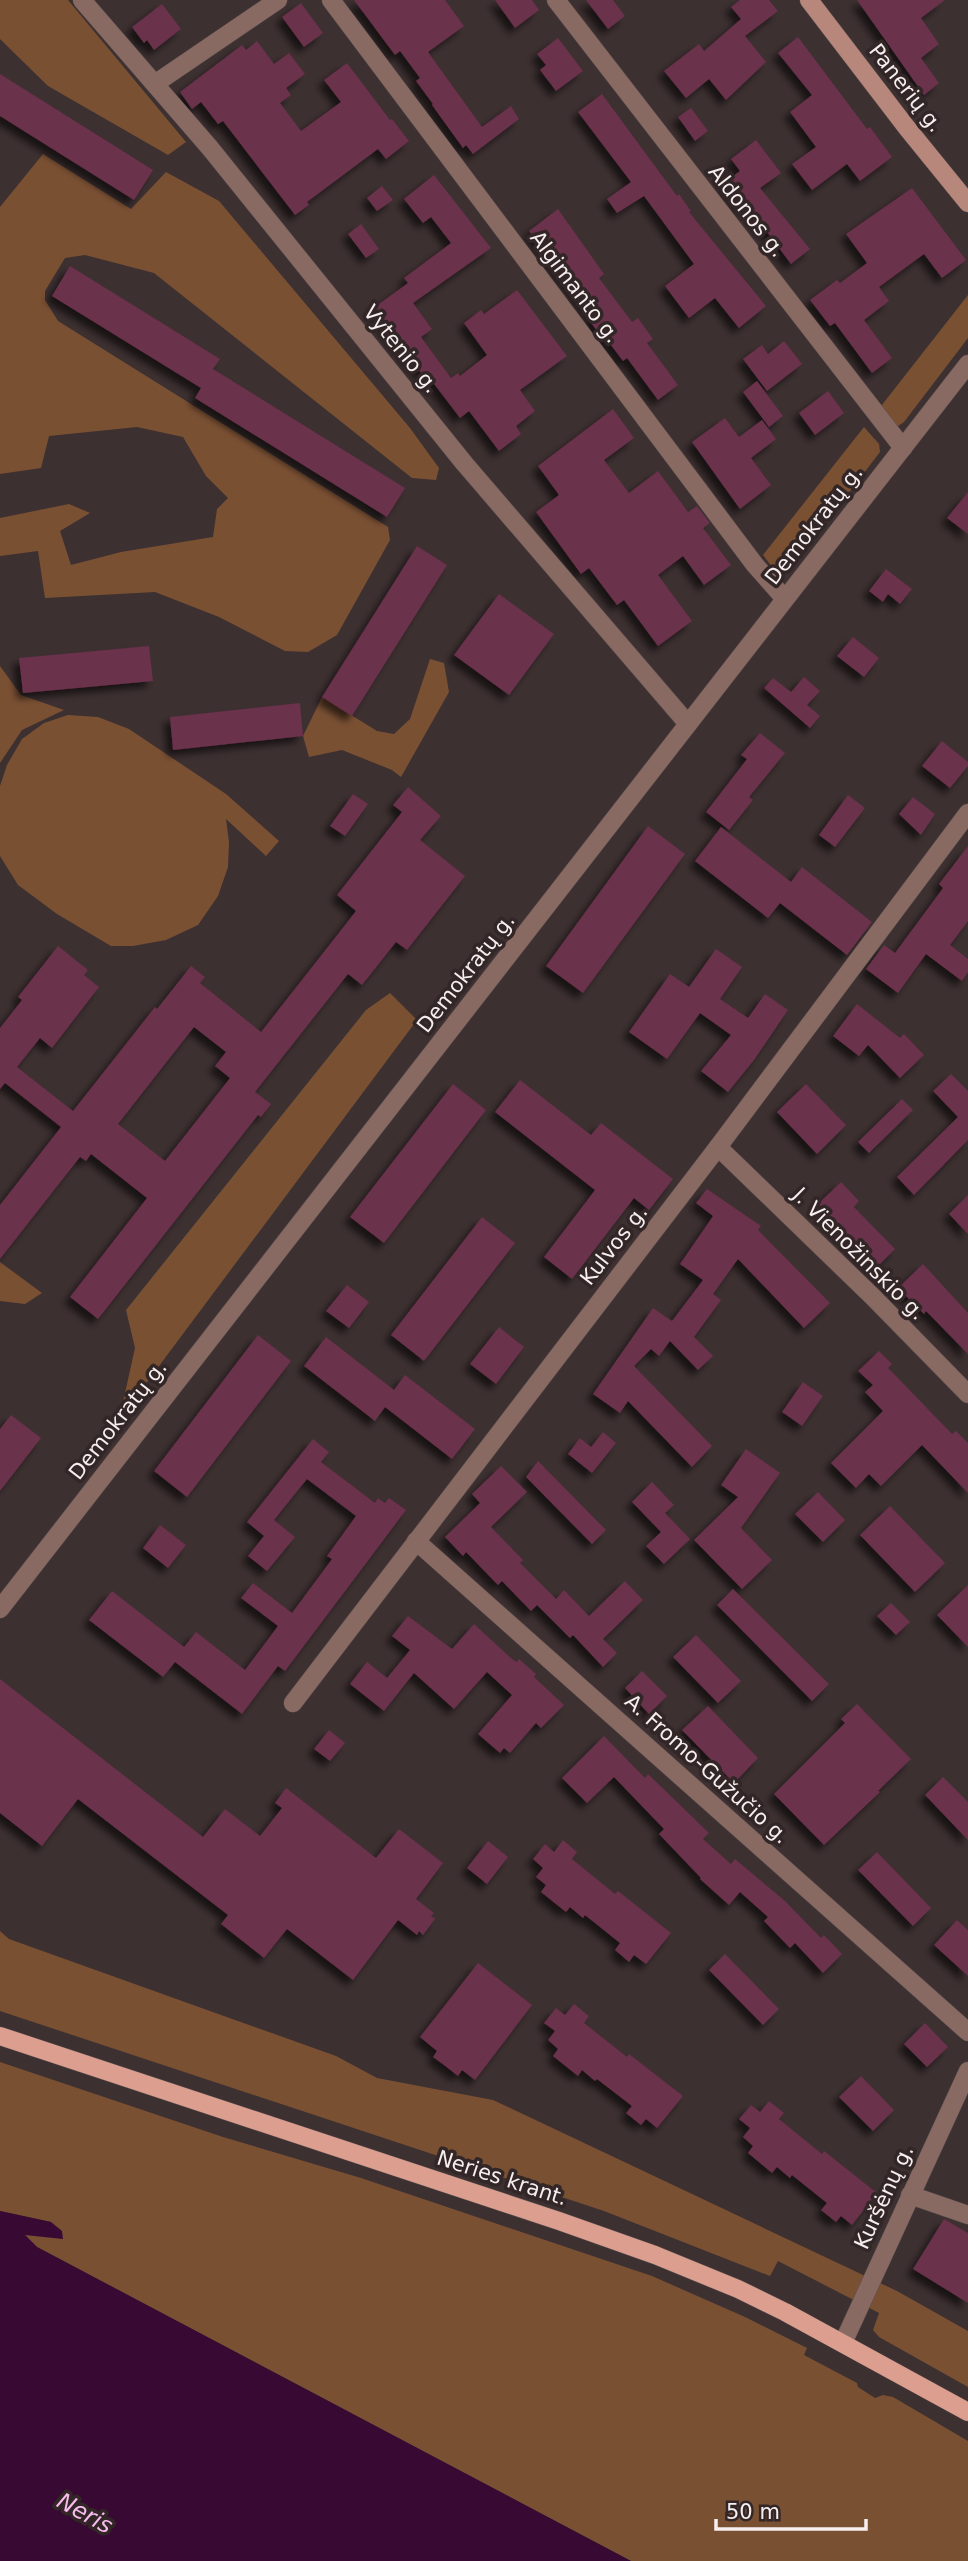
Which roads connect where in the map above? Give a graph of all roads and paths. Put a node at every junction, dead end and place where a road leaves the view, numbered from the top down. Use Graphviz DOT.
graph roads {
  1 [pos="82,0"];
  2 [pos="278,0"];
  3 [pos="331,0"];
  4 [pos="556,0"];
  5 [pos="809,0"];
  6 [pos="156,83"];
  7 [pos="968,203"];
  8 [pos="968,364"];
  9 [pos="903,448"];
  10 [pos="785,599"];
  11 [pos="688,724"];
  12 [pos="968,813"];
  13 [pos="718,1147"];
  14 [pos="968,1394"];
  15 [pos="416,1541"];
  16 [pos="0,1609"];
  17 [pos="293,1703"];
  18 [pos="968,2032"];
  19 [pos="0,2036"];
  20 [pos="968,2071"];
  21 [pos="910,2195"];
  22 [pos="968,2215"];
  23 [pos="843,2343"];
  24 [pos="968,2412"];
  1 -- 6 [label="street, Vytenio g."];
  2 -- 6 [label="street"];
  3 -- 10 [label="street, Algimanto g."];
  4 -- 9 [label="street, Aldonos g."];
  5 -- 7 [label="main road, Panerių g."];
  6 -- 11 [label="street, Vytenio g."];
  8 -- 9 [label="street, Demokratų g."];
  9 -- 10 [label="street, Demokratų g."];
  10 -- 11 [label="street, Demokratų g."];
  11 -- 16 [label="street, Demokratų g."];
  12 -- 13 [label="street, Kulvos g."];
  13 -- 14 [label="street, J. Vienožinskio g."];
  13 -- 15 [label="street, Kulvos g."];
  15 -- 17 [label="street, Kulvos g."];
  15 -- 18 [label="street, A. Fromo-Gužučio g."];
  19 -- 23 [label="main road, Neries krant."];
  20 -- 21 [label="street, Kuršėnų g."];
  21 -- 22 [label="street"];
  21 -- 23 [label="street, Kuršėnų g."];
  23 -- 24 [label="main road, Neries krant."];
}
